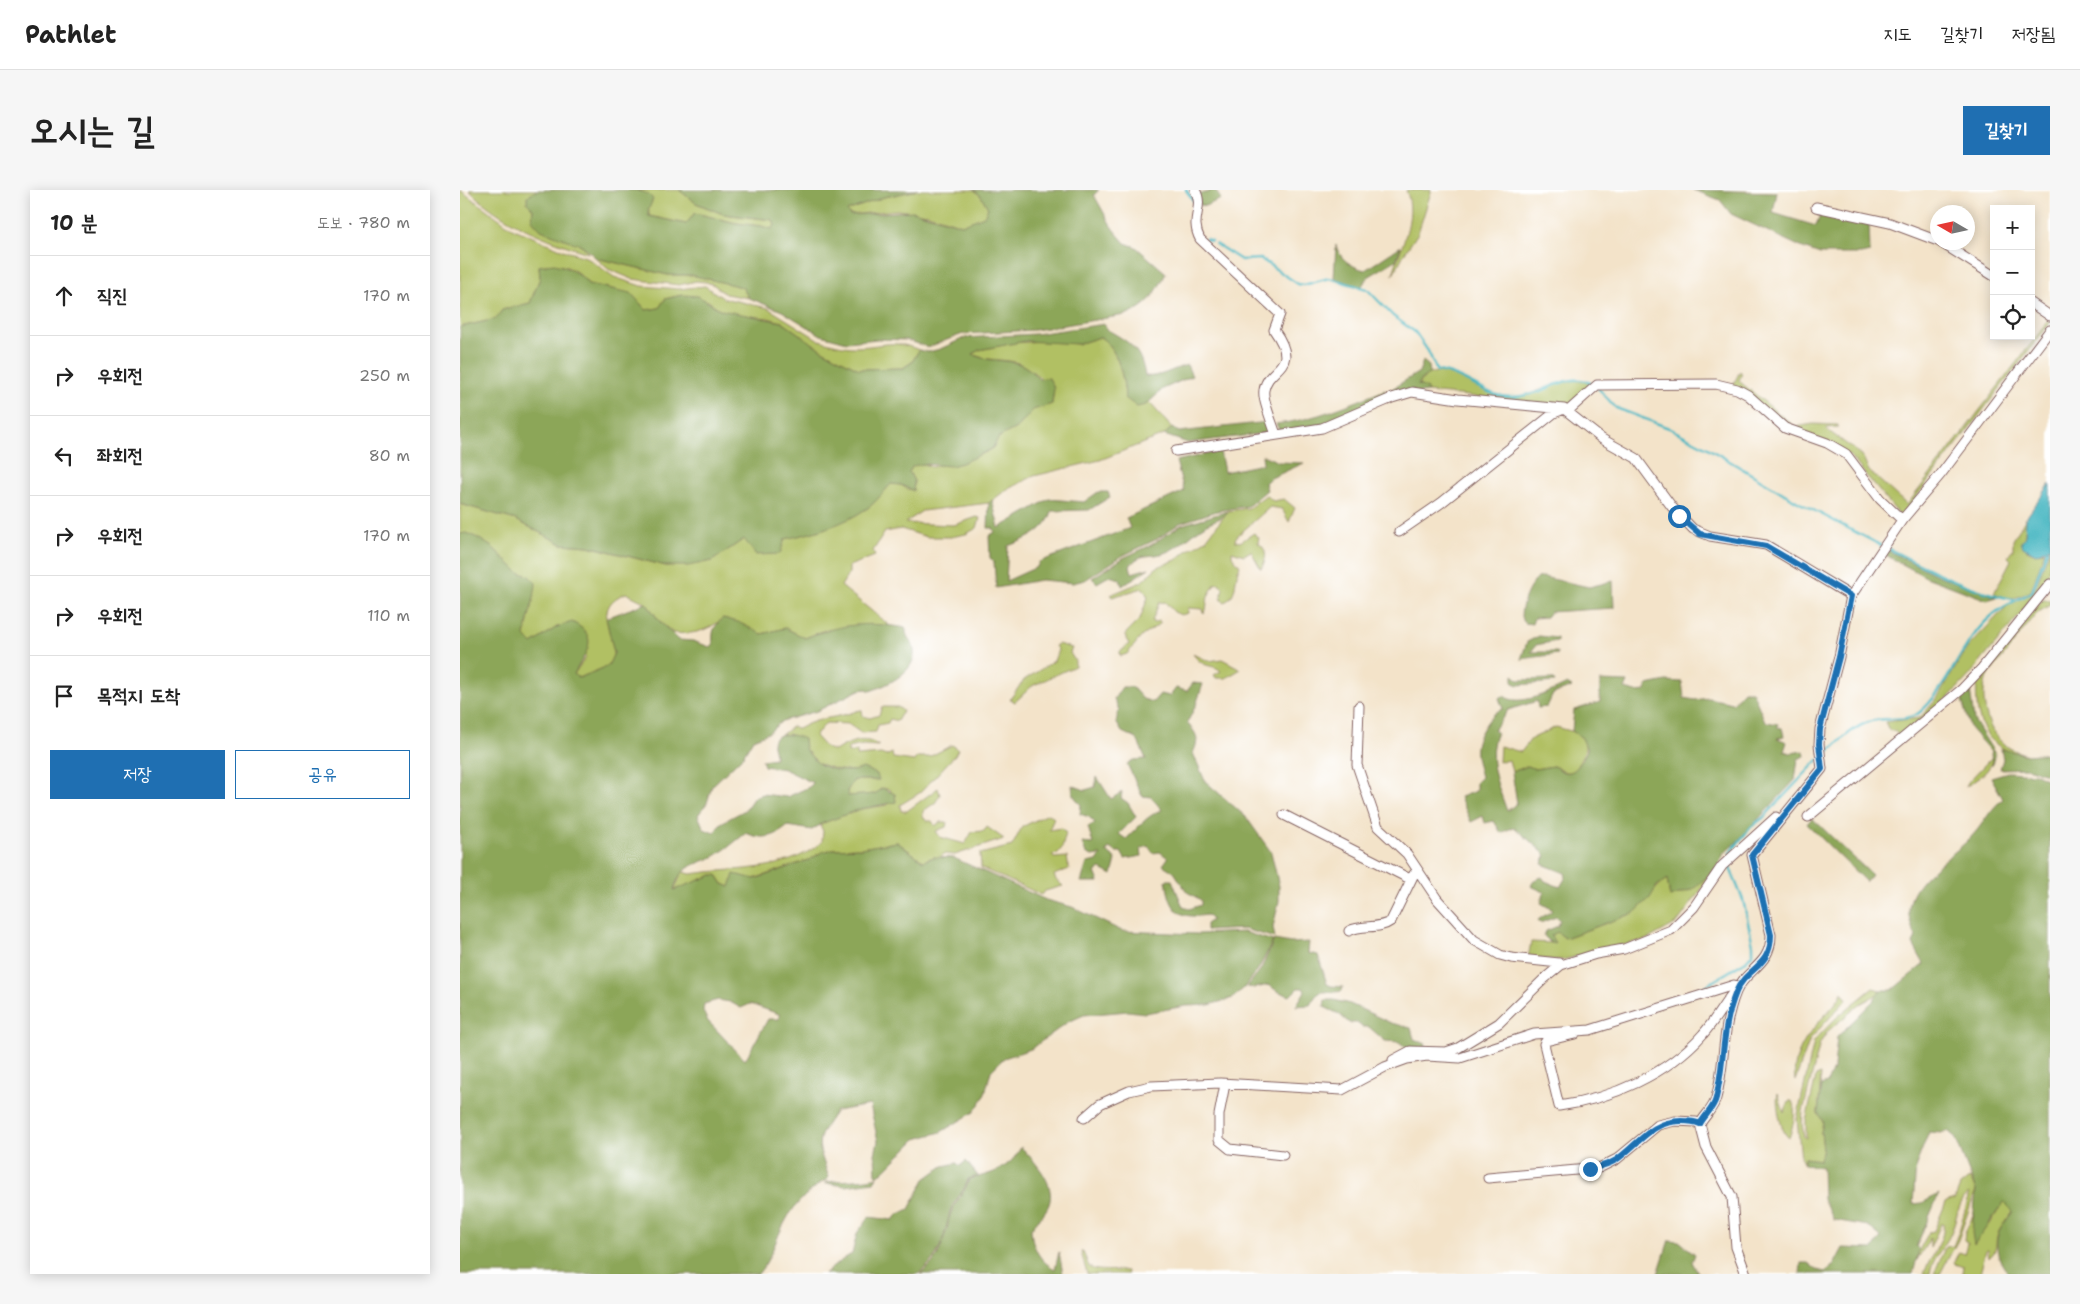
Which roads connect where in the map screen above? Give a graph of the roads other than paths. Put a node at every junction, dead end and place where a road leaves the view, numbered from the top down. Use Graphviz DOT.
graph roads {
  1 [pos="1195,190"];
  2 [pos="1816,208"];
  3 [pos="1930,239"];
  4 [pos="1954,250"];
  5 [pos="1990,273"];
  6 [pos="2035,306"];
  7 [pos="2050,316"];
  8 [pos="2050,330"];
  9 [pos="1566,410"];
  10 [pos="1276,435"];
  11 [pos="1176,451"];
  12 [pos="1902,520"];
  13 [pos="1399,532"];
  14 [pos="2050,584"];
  15 [pos="1851,596"];
  16 [pos="1359,706"];
  17 [pos="1805,788"];
  18 [pos="1284,815"];
  19 [pos="1808,817"];
  20 [pos="1417,870"];
  21 [pos="1410,879"];
  22 [pos="1348,931"];
  23 [pos="1561,965"];
  24 [pos="1738,986"];
  25 [pos="1590,1030"];
  26 [pos="1385,1067"];
  27 [pos="1225,1084"];
  28 [pos="1084,1118"];
  29 [pos="1700,1124"];
  30 [pos="1283,1155"];
  31 [pos="1488,1178"];
  32 [pos="1746,1274"];
  1 -- 10 [label="street"];
  2 -- 3 [label="street"];
  4 -- 5 [label="street"];
  6 -- 7 [label="street"];
  8 -- 12 [label="street"];
  9 -- 10 [label="street"];
  9 -- 12 [label="street"];
  9 -- 13 [label="street"];
  9 -- 15 [label="street"];
  10 -- 11 [label="street"];
  12 -- 15 [label="street"];
  14 -- 19 [label="street"];
  15 -- 17 [label="street"];
  16 -- 20 [label="street"];
  17 -- 23 [label="street"];
  17 -- 24 [label="street"];
  18 -- 21 [label="street"];
  20 -- 21 [label="street"];
  20 -- 23 [label="street"];
  21 -- 22 [label="street"];
  23 -- 26 [label="street"];
  24 -- 25 [label="street"];
  24 -- 25 [label="street"];
  24 -- 29 [label="street"];
  25 -- 26 [label="street"];
  26 -- 27 [label="street"];
  27 -- 28 [label="street"];
  27 -- 30 [label="street"];
  29 -- 31 [label="street"];
  29 -- 32 [label="street"];
}
